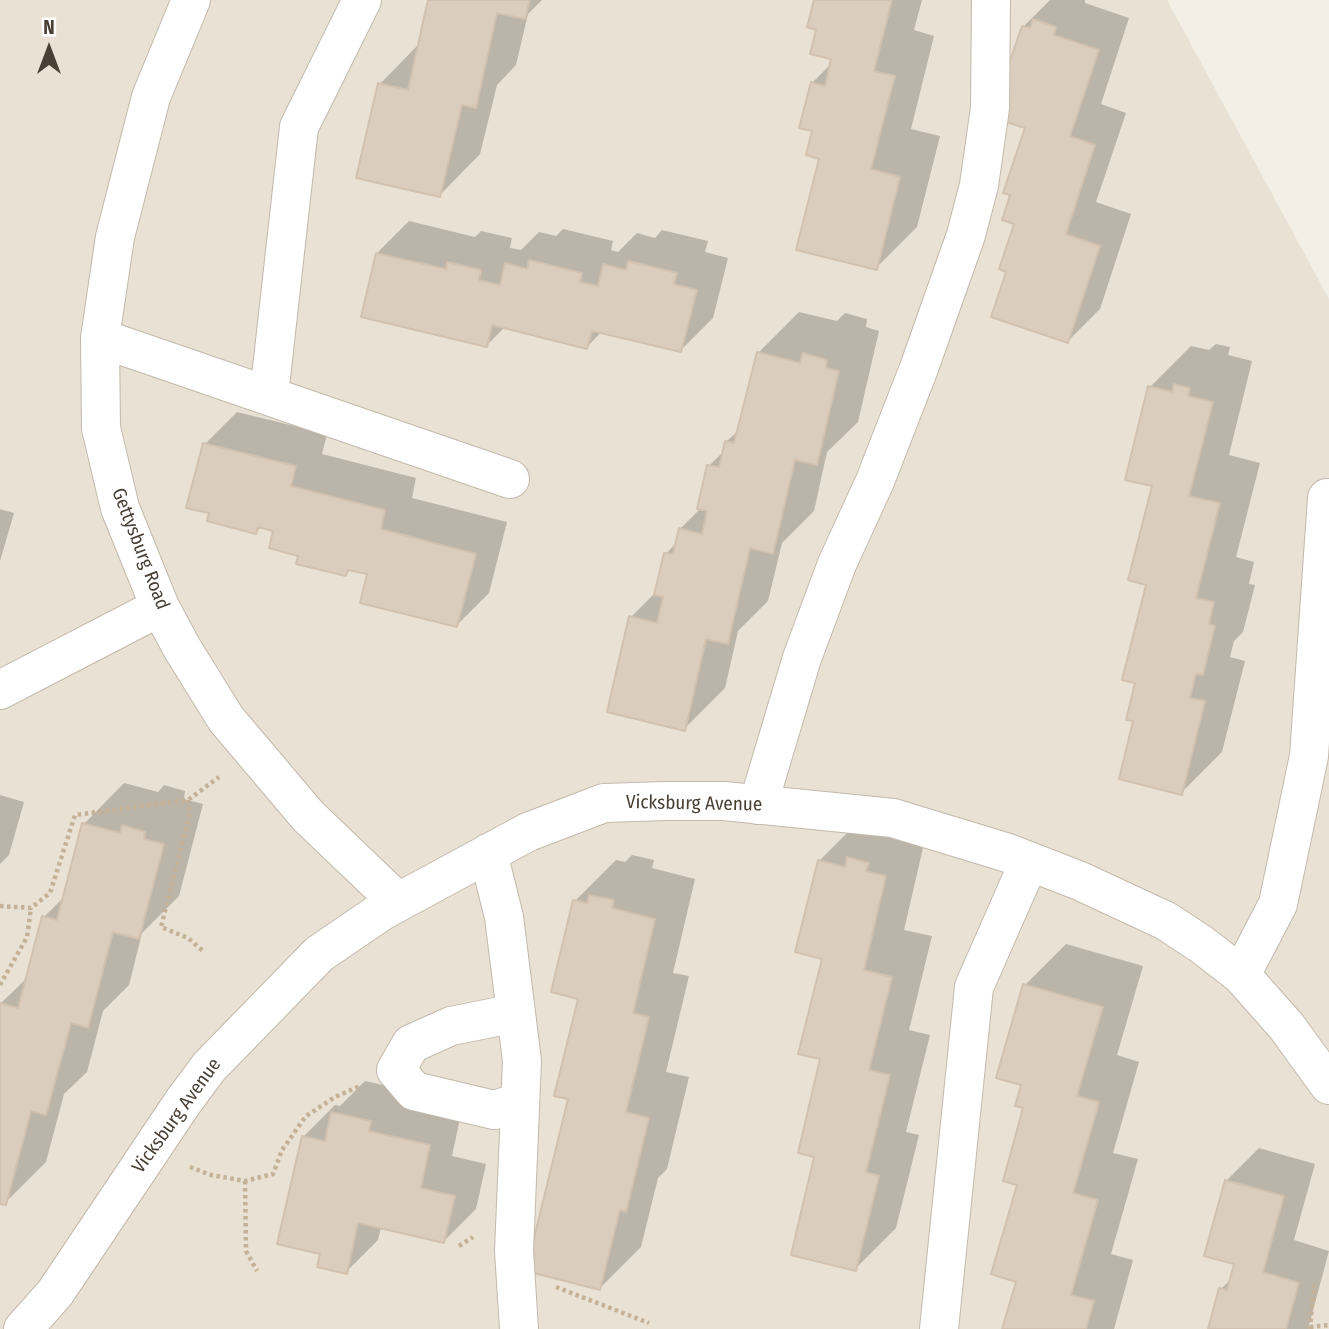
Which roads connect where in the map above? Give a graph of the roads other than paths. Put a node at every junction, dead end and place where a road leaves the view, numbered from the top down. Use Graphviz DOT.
graph roads {
  1 [pos="191,0"];
  2 [pos="362,0"];
  3 [pos="991,0"];
  4 [pos="100,338"];
  5 [pos="269,395"];
  6 [pos="510,479"];
  7 [pos="1327,498"];
  8 [pos="160,607"];
  9 [pos="0,690"];
  10 [pos="758,805"];
  11 [pos="488,853"];
  12 [pos="1029,862"];
  13 [pos="398,902"];
  14 [pos="1241,975"];
  15 [pos="516,1013"];
  16 [pos="1329,1085"];
  17 [pos="520,1102"];
  18 [pos="23,1329"];
  19 [pos="519,1329"];
  20 [pos="939,1329"];
  1 -- 4 [label="street, Gettysburg Road"];
  2 -- 5 [label="street"];
  3 -- 10 [label="street"];
  4 -- 5 [label="street"];
  4 -- 8 [label="street, Gettysburg Road"];
  5 -- 6 [label="street"];
  7 -- 14 [label="street"];
  8 -- 9 [label="street"];
  8 -- 13 [label="street, Gettysburg Road"];
  10 -- 11 [label="street, Vicksburg Avenue"];
  10 -- 12 [label="street, Vicksburg Avenue"];
  11 -- 13 [label="street, Vicksburg Avenue"];
  11 -- 15 [label="street"];
  12 -- 14 [label="street, Vicksburg Avenue"];
  12 -- 20 [label="street"];
  13 -- 18 [label="street, Vicksburg Avenue"];
  14 -- 16 [label="street, Vicksburg Avenue"];
  15 -- 17 [label="street"];
  15 -- 17 [label="street"];
  17 -- 19 [label="street"];
}
